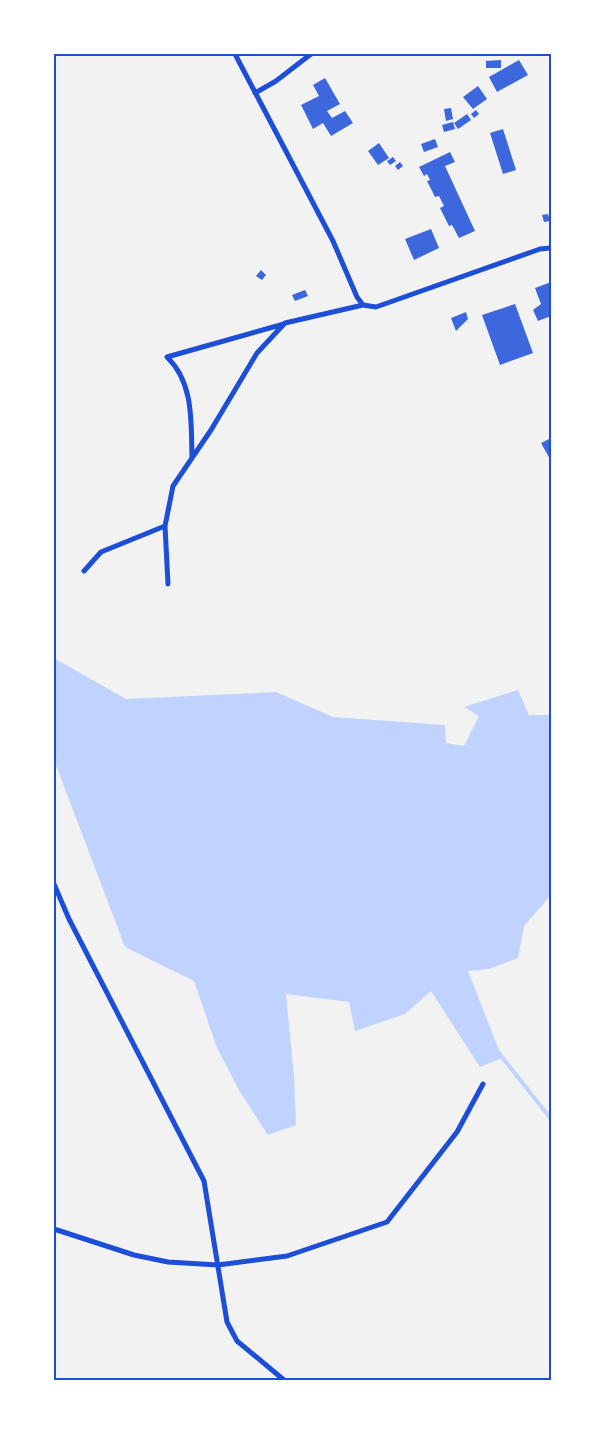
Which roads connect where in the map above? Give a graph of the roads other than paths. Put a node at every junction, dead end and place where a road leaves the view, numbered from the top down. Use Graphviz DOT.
graph roads {
  1 [pos="235,54"];
  2 [pos="311,54"];
  3 [pos="255,93"];
  4 [pos="551,248"];
  5 [pos="363,305"];
  6 [pos="285,324"];
  7 [pos="192,458"];
  8 [pos="164,526"];
  9 [pos="84,571"];
  10 [pos="168,584"];
  11 [pos="54,884"];
  12 [pos="483,1084"];
  13 [pos="54,1229"];
  14 [pos="218,1265"];
  15 [pos="284,1380"];
  1 -- 3 [label="street"];
  2 -- 3 [label="street"];
  3 -- 5 [label="street"];
  4 -- 5 [label="street"];
  5 -- 6 [label="street"];
  6 -- 7 [label="street"];
  6 -- 7 [label="street"];
  7 -- 8 [label="street"];
  8 -- 9 [label="street"];
  8 -- 10 [label="street"];
  11 -- 14 [label="street"];
  12 -- 14 [label="street"];
  13 -- 14 [label="street"];
  14 -- 15 [label="street"];
}
